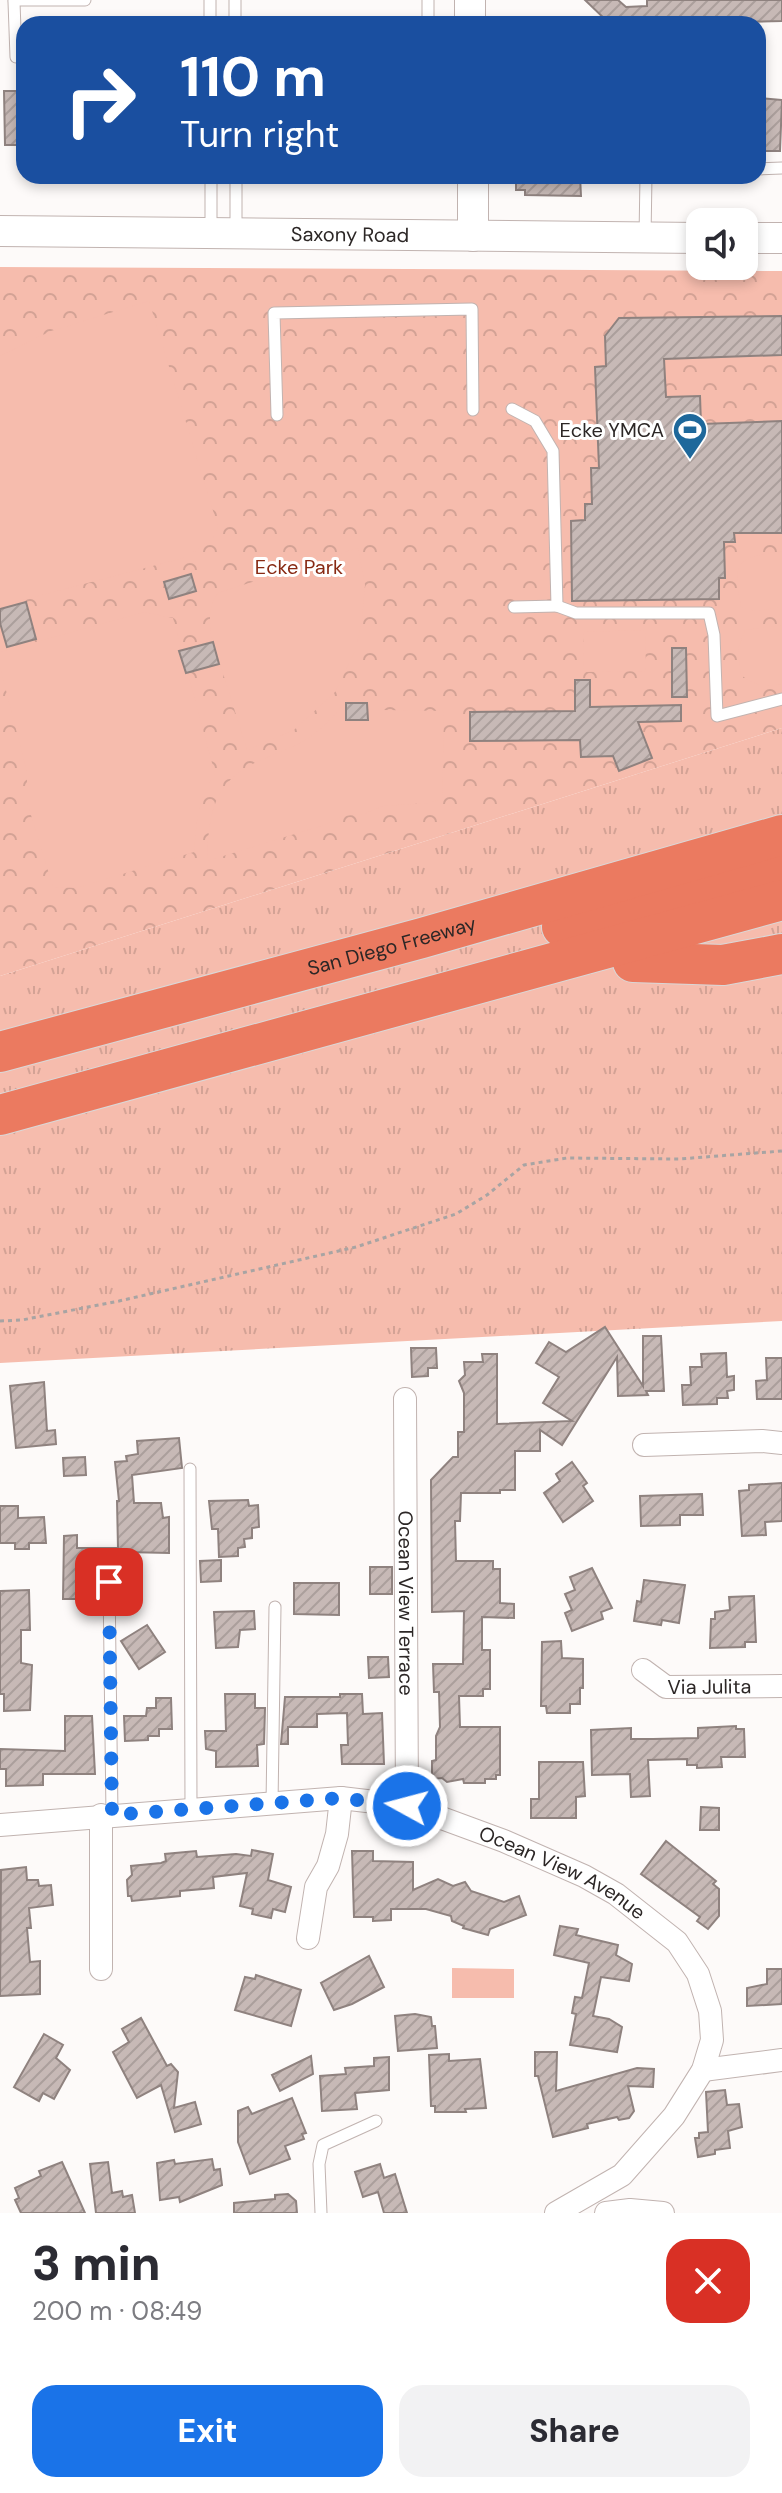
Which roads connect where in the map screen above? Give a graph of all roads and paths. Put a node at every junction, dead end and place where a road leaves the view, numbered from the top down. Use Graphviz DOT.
graph roads {
  1 [pos="85,0"];
  2 [pos="14,1"];
  3 [pos="16,57"];
  4 [pos="213,184"];
  5 [pos="234,184"];
  6 [pos="473,184"];
  7 [pos="646,184"];
  8 [pos="0,231"];
  9 [pos="223,233"];
  10 [pos="473,236"];
  11 [pos="645,237"];
  12 [pos="686,238"];
  13 [pos="758,238"];
  14 [pos="782,238"];
  15 [pos="512,409"];
  16 [pos="473,410"];
  17 [pos="277,415"];
  18 [pos="557,606"];
  19 [pos="514,607"];
  20 [pos="782,699"];
  21 [pos="782,835"];
  22 [pos="782,866"];
  23 [pos="782,900"];
  24 [pos="782,922"];
  25 [pos="782,954"];
  26 [pos="633,962"];
  27 [pos="0,1052"];
  28 [pos="0,1079"];
  29 [pos="0,1115"];
  30 [pos="0,1136"];
  31 [pos="782,1151"];
  32 [pos="0,1321"];
  33 [pos="405,1399"];
  34 [pos="782,1443"];
  35 [pos="644,1445"];
  36 [pos="190,1469"];
  37 [pos="109,1582"];
  38 [pos="275,1607"];
  39 [pos="643,1670"];
  40 [pos="782,1686"];
  41 [pos="341,1798"];
  42 [pos="272,1804"];
  43 [pos="407,1806"];
  44 [pos="191,1810"];
  45 [pos="106,1815"];
  46 [pos="0,1825"];
  47 [pos="308,1938"];
  48 [pos="101,1969"];
  49 [pos="782,2060"];
  50 [pos="703,2070"];
  51 [pos="376,2121"];
  52 [pos="321,2213"];
  53 [pos="556,2213"];
  54 [pos="606,2213"];
  55 [pos="663,2213"];
  1 -- 2 [label="lane"];
  2 -- 3 [label="lane"];
  4 -- 9 [label="lane"];
  5 -- 9 [label="lane"];
  6 -- 10 [label="street"];
  7 -- 11 [label="lane"];
  8 -- 9 [label="street, Saxony Road"];
  9 -- 10 [label="street, Saxony Road"];
  10 -- 11 [label="street, Saxony Road"];
  11 -- 12 [label="street, Saxony Road"];
  13 -- 14 [label="street"];
  15 -- 18 [label="lane"];
  16 -- 17 [label="lane"];
  18 -- 19 [label="lane"];
  18 -- 20 [label="lane"];
  21 -- 27 [label="highway, San Diego Freeway"];
  22 -- 28 [label="highway"];
  23 -- 29 [label="highway"];
  24 -- 26 [label="highway"];
  25 -- 26 [label="highway"];
  26 -- 30 [label="highway"];
  31 -- 32 [label="path"];
  33 -- 43 [label="street, Ocean View Terrace"];
  34 -- 35 [label="street"];
  36 -- 44 [label="lane"];
  37 -- 45 [label="lane"];
  38 -- 42 [label="lane"];
  39 -- 40 [label="street, Via Julita"];
  41 -- 42 [label="street, Ocean View Avenue"];
  41 -- 43 [label="street, Ocean View Avenue"];
  41 -- 47 [label="street"];
  42 -- 44 [label="street, Ocean View Avenue"];
  43 -- 50 [label="street, Ocean View Avenue"];
  44 -- 45 [label="street, Ocean View Avenue"];
  45 -- 46 [label="street, Ocean View Avenue"];
  45 -- 48 [label="street"];
  49 -- 50 [label="street"];
  50 -- 53 [label="street, Ocean View Avenue"];
  51 -- 52 [label="lane"];
  54 -- 55 [label="street"];
}
